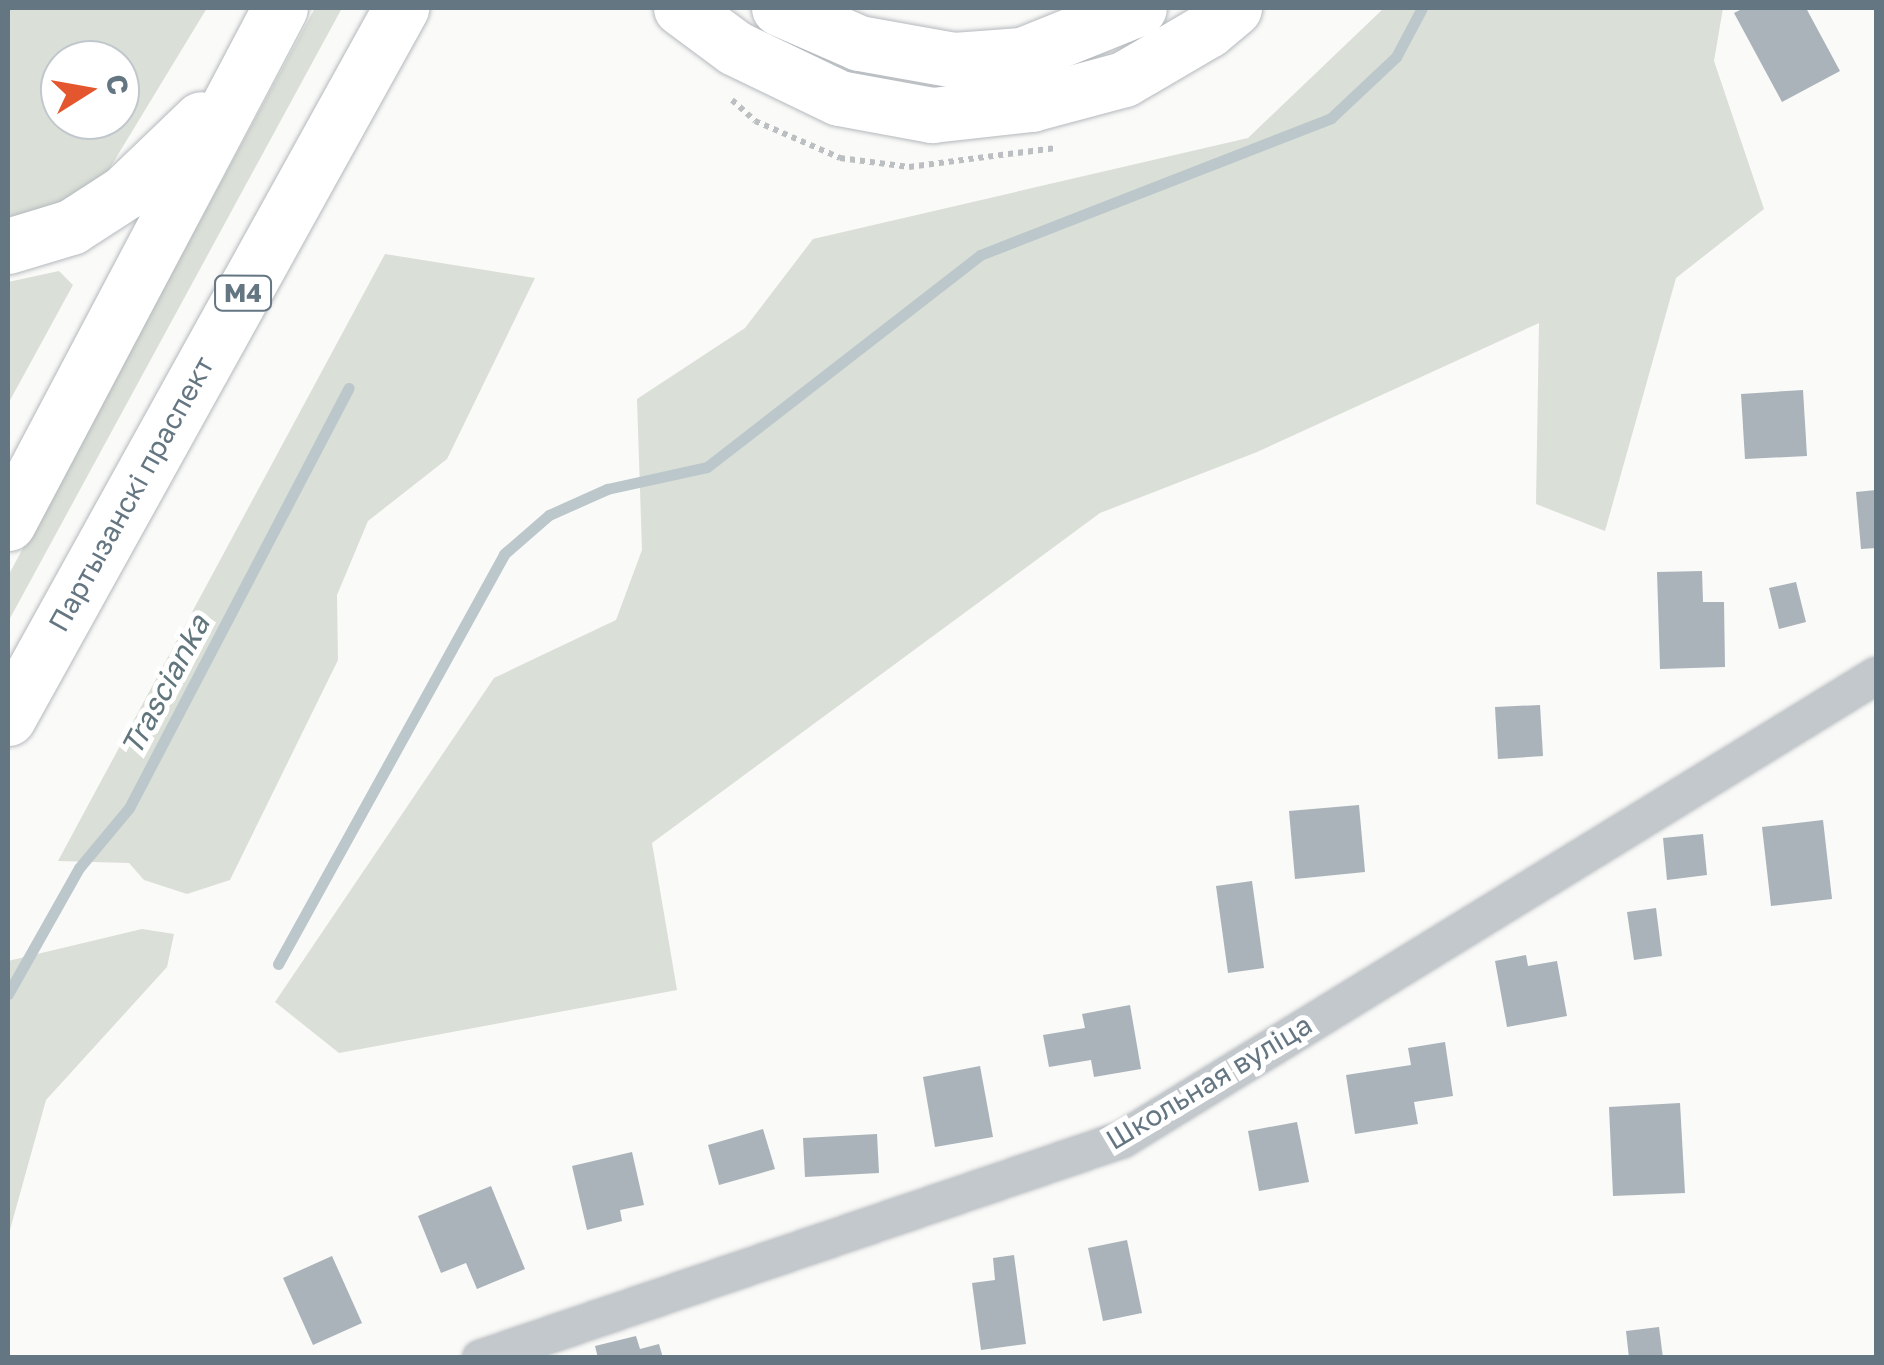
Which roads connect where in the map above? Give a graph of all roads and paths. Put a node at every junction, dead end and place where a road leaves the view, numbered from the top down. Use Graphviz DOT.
graph roads {
  1 [pos="280,8"];
  2 [pos="401,8"];
  3 [pos="681,8"];
  4 [pos="779,8"];
  5 [pos="1139,8"];
  6 [pos="1234,8"];
  7 [pos="250,64"];
  8 [pos="8,246"];
  9 [pos="8,523"];
  10 [pos="1876,675"];
  11 [pos="8,718"];
  12 [pos="480,1358"];
  1 -- 7 [label="highway"];
  2 -- 11 [label="highway, Партызанскі праспект / М4"];
  3 -- 6 [label="highway"];
  4 -- 5 [label="highway"];
  7 -- 8 [label="highway"];
  7 -- 9 [label="highway"];
  10 -- 12 [label="street, Школьная вуліца"];
}
